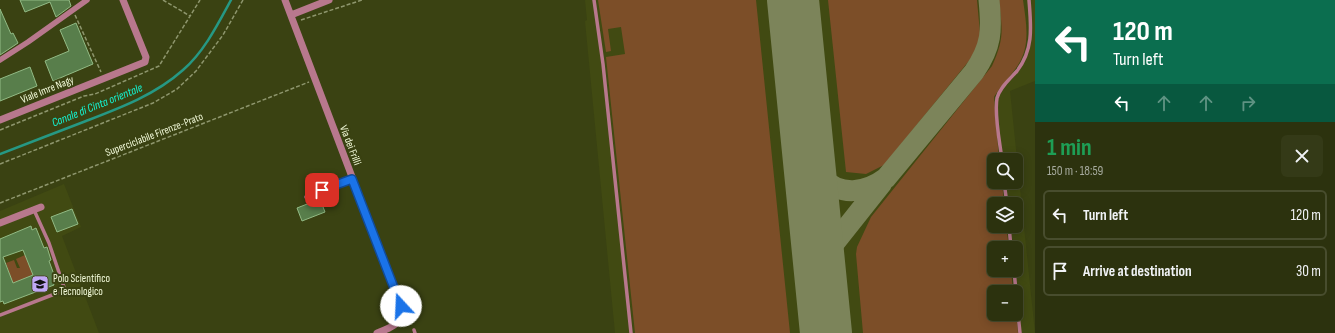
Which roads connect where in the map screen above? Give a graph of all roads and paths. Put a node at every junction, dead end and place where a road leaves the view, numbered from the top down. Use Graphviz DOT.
graph roads {
  1 [pos="87,0"];
  2 [pos="123,0"];
  3 [pos="163,0"];
  4 [pos="243,0"];
  5 [pos="286,0"];
  6 [pos="329,0"];
  7 [pos="362,0"];
  8 [pos="594,0"];
  9 [pos="1028,0"];
  10 [pos="74,11"];
  11 [pos="291,15"];
  12 [pos="190,16"];
  13 [pos="293,23"];
  14 [pos="0,60"];
  15 [pos="102,79"];
  16 [pos="315,80"];
  17 [pos="107,89"];
  18 [pos="0,120"];
  19 [pos="1001,153"];
  20 [pos="0,164"];
  21 [pos="352,179"];
  22 [pos="306,196"];
  23 [pos="0,203"];
  24 [pos="41,207"];
  25 [pos="34,210"];
  26 [pos="0,223"];
  27 [pos="0,315"];
  28 [pos="1019,321"];
  29 [pos="377,333"];
  30 [pos="631,333"];
  31 [pos="1020,333"];
  1 -- 10 [label="street"];
  2 -- 15 [label="street, Viale Imre Nagy"];
  3 -- 12 [label="path"];
  4 -- 20 [label="path"];
  5 -- 11 [label="street, Via dei Frilli"];
  6 -- 11 [label="street"];
  7 -- 13 [label="path"];
  8 -- 30 [label="lane"];
  9 -- 19 [label="lane"];
  10 -- 14 [label="street"];
  10 -- 15 [label="path"];
  11 -- 13 [label="street, Via dei Frilli"];
  13 -- 16 [label="street, Via dei Frilli"];
  15 -- 17 [label="path"];
  15 -- 18 [label="street, Viale Imre Nagy"];
  16 -- 21 [label="street, Via dei Frilli"];
  16 -- 23 [label="path, Superciclabile Firenze-Prato"];
  21 -- 22 [label="lane"];
  21 -- 29 [label="street, Via dei Frilli"];
  24 -- 25 [label="street"];
  25 -- 26 [label="street"];
  25 -- 27 [label="lane"];
  28 -- 31 [label="lane"];
}
